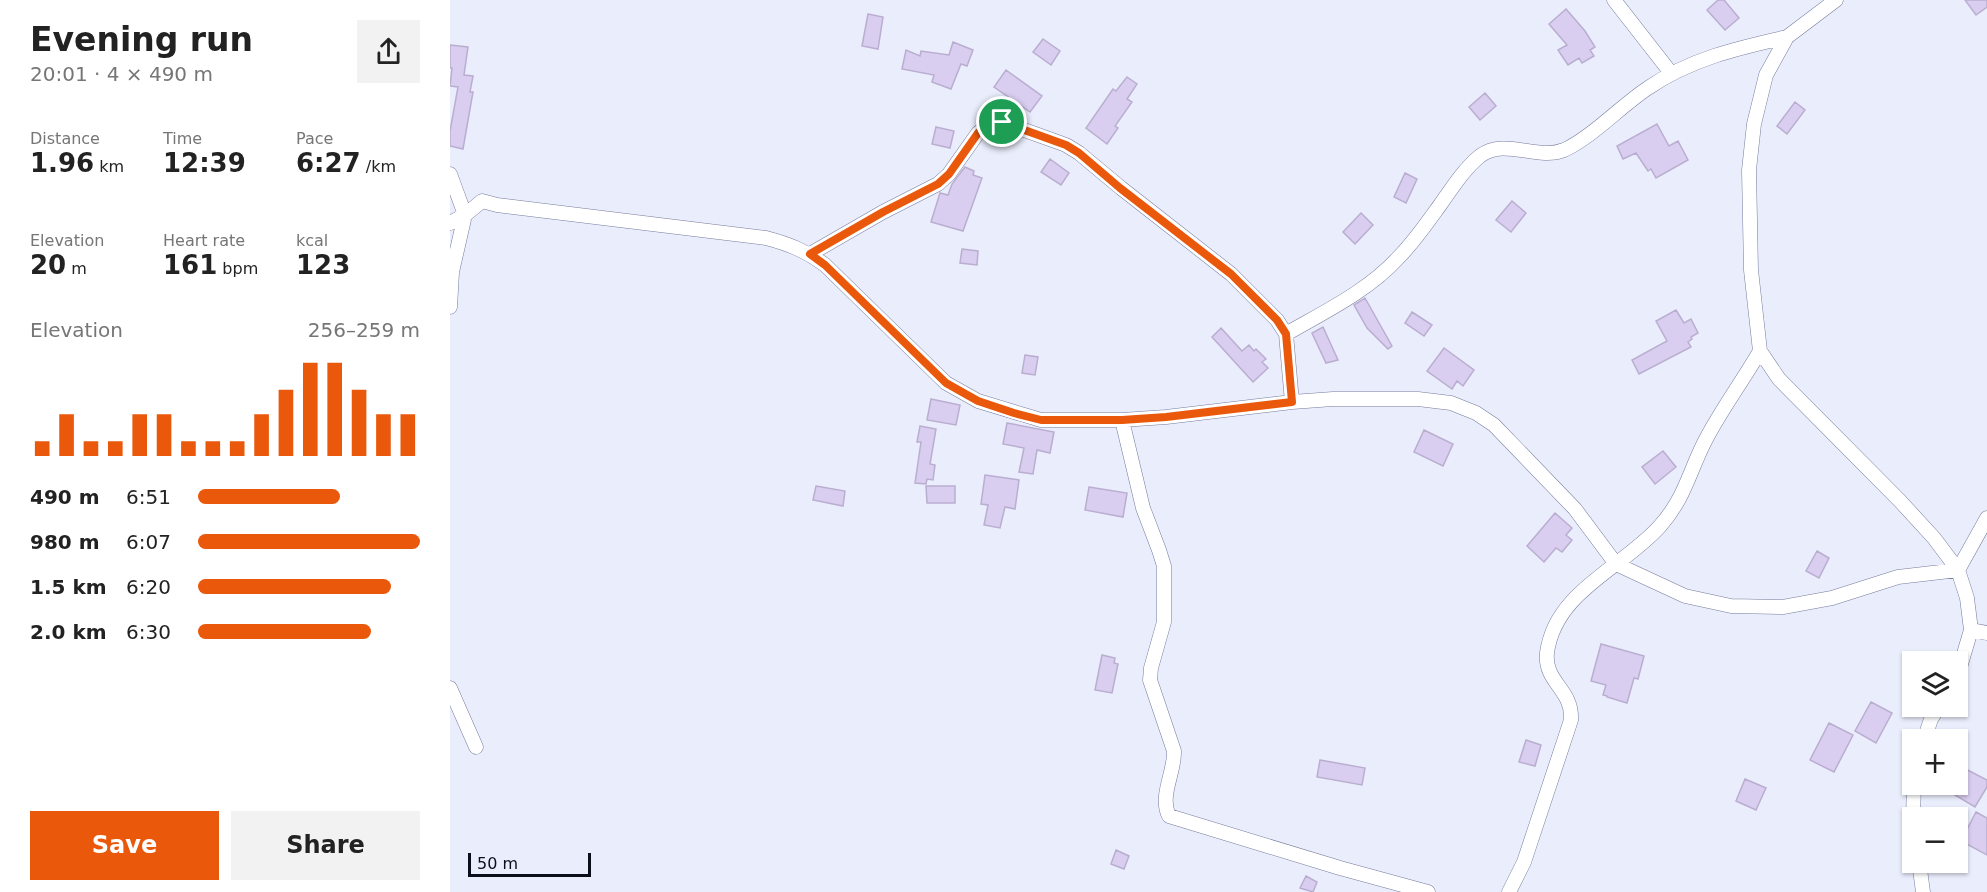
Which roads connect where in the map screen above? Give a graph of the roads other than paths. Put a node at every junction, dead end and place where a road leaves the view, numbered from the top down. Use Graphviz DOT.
graph roads {
  1 [pos="1614,0"];
  2 [pos="1836,0"];
  3 [pos="1787,37"];
  4 [pos="1671,74"];
  5 [pos="450,174"];
  6 [pos="465,215"];
  7 [pos="450,223"];
  8 [pos="810,254"];
  9 [pos="450,307"];
  10 [pos="1286,334"];
  11 [pos="1760,351"];
  12 [pos="1292,402"];
  13 [pos="1122,420"];
  14 [pos="1987,518"];
  15 [pos="1616,564"];
  16 [pos="1958,570"];
  17 [pos="1971,630"];
  18 [pos="1987,633"];
  19 [pos="1965,651"];
  20 [pos="450,688"];
  21 [pos="476,747"];
  22 [pos="1920,873"];
  23 [pos="1428,892"];
  24 [pos="1509,892"];
  25 [pos="1923,892"];
  1 -- 4 [label="street"];
  2 -- 3 [label="street"];
  3 -- 4 [label="street"];
  3 -- 11 [label="street"];
  4 -- 10 [label="street"];
  5 -- 6 [label="street"];
  6 -- 7 [label="street"];
  6 -- 8 [label="street"];
  6 -- 9 [label="street"];
  8 -- 10 [label="street"];
  8 -- 13 [label="street"];
  10 -- 12 [label="street"];
  11 -- 15 [label="street"];
  11 -- 16 [label="street"];
  12 -- 13 [label="street"];
  12 -- 15 [label="street"];
  13 -- 23 [label="street"];
  14 -- 16 [label="street"];
  15 -- 16 [label="street"];
  15 -- 24 [label="street"];
  16 -- 17 [label="street"];
  17 -- 18 [label="street"];
  17 -- 19 [label="street"];
  20 -- 21 [label="street"];
  22 -- 25 [label="street"];
}
